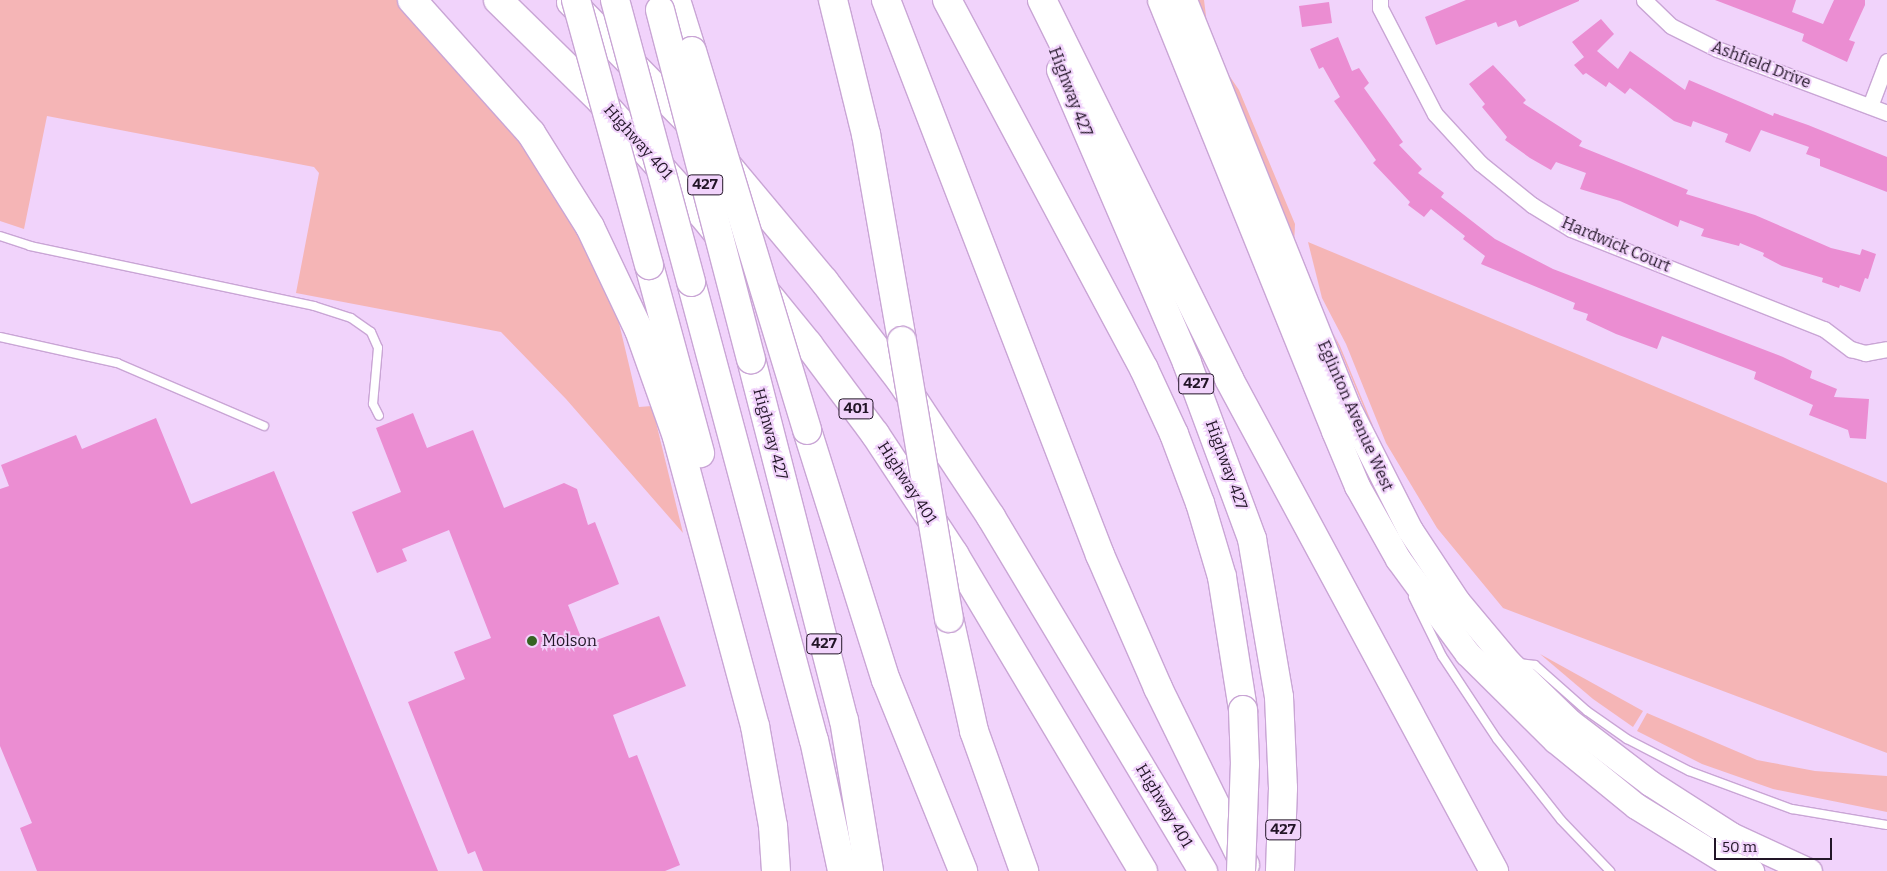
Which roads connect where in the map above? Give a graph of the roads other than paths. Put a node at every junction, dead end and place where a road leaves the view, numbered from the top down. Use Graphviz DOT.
graph roads {
  1 [pos="412,0"];
  2 [pos="498,0"];
  3 [pos="569,0"];
  4 [pos="576,0"];
  5 [pos="615,0"];
  6 [pos="833,0"];
  7 [pos="886,0"];
  8 [pos="947,0"];
  9 [pos="1036,0"];
  10 [pos="1042,0"];
  11 [pos="1160,0"];
  12 [pos="1184,0"];
  13 [pos="1380,0"];
  14 [pos="1644,0"];
  15 [pos="664,3"];
  16 [pos="1887,61"];
  17 [pos="1870,106"];
  18 [pos="1887,113"];
  19 [pos="0,236"];
  20 [pos="0,337"];
  21 [pos="1887,349"];
  22 [pos="379,416"];
  23 [pos="264,426"];
  24 [pos="1398,558"];
  25 [pos="1508,662"];
  26 [pos="1887,825"];
  27 [pos="776,871"];
  28 [pos="792,871"];
  29 [pos="842,871"];
  30 [pos="869,871"];
  31 [pos="964,871"];
  32 [pos="1024,871"];
  33 [pos="1143,871"];
  34 [pos="1203,871"];
  35 [pos="1241,871"];
  36 [pos="1248,871"];
  37 [pos="1280,871"];
  38 [pos="1494,871"];
  39 [pos="1610,871"];
  40 [pos="1751,871"];
  41 [pos="1809,871"];
  1 -- 27 [label="highway"];
  2 -- 33 [label="highway, Highway 401 / 401"];
  3 -- 34 [label="highway, Highway 401"];
  4 -- 28 [label="highway, bridge"];
  5 -- 29 [label="highway, bridge"];
  6 -- 32 [label="highway, bridge"];
  7 -- 36 [label="highway"];
  8 -- 35 [label="highway, bridge"];
  9 -- 37 [label="highway, Highway 427 / 427"];
  10 -- 38 [label="highway"];
  11 -- 24 [label="main road, Eglinton Avenue West"];
  12 -- 25 [label="main road, Eglinton Avenue West"];
  13 -- 21 [label="street, Hardwick Court"];
  14 -- 17 [label="street, Ashfield Drive"];
  15 -- 30 [label="highway, Highway 427 / 427, bridge"];
  15 -- 31 [label="highway, bridge"];
  16 -- 17 [label="street"];
  17 -- 18 [label="street, Ashfield Drive"];
  19 -- 22 [label="lane"];
  20 -- 23 [label="lane"];
  24 -- 39 [label="lane"];
  24 -- 40 [label="main road, Eglinton Avenue West"];
  25 -- 26 [label="lane"];
  25 -- 41 [label="main road, Eglinton Avenue West"];
}
